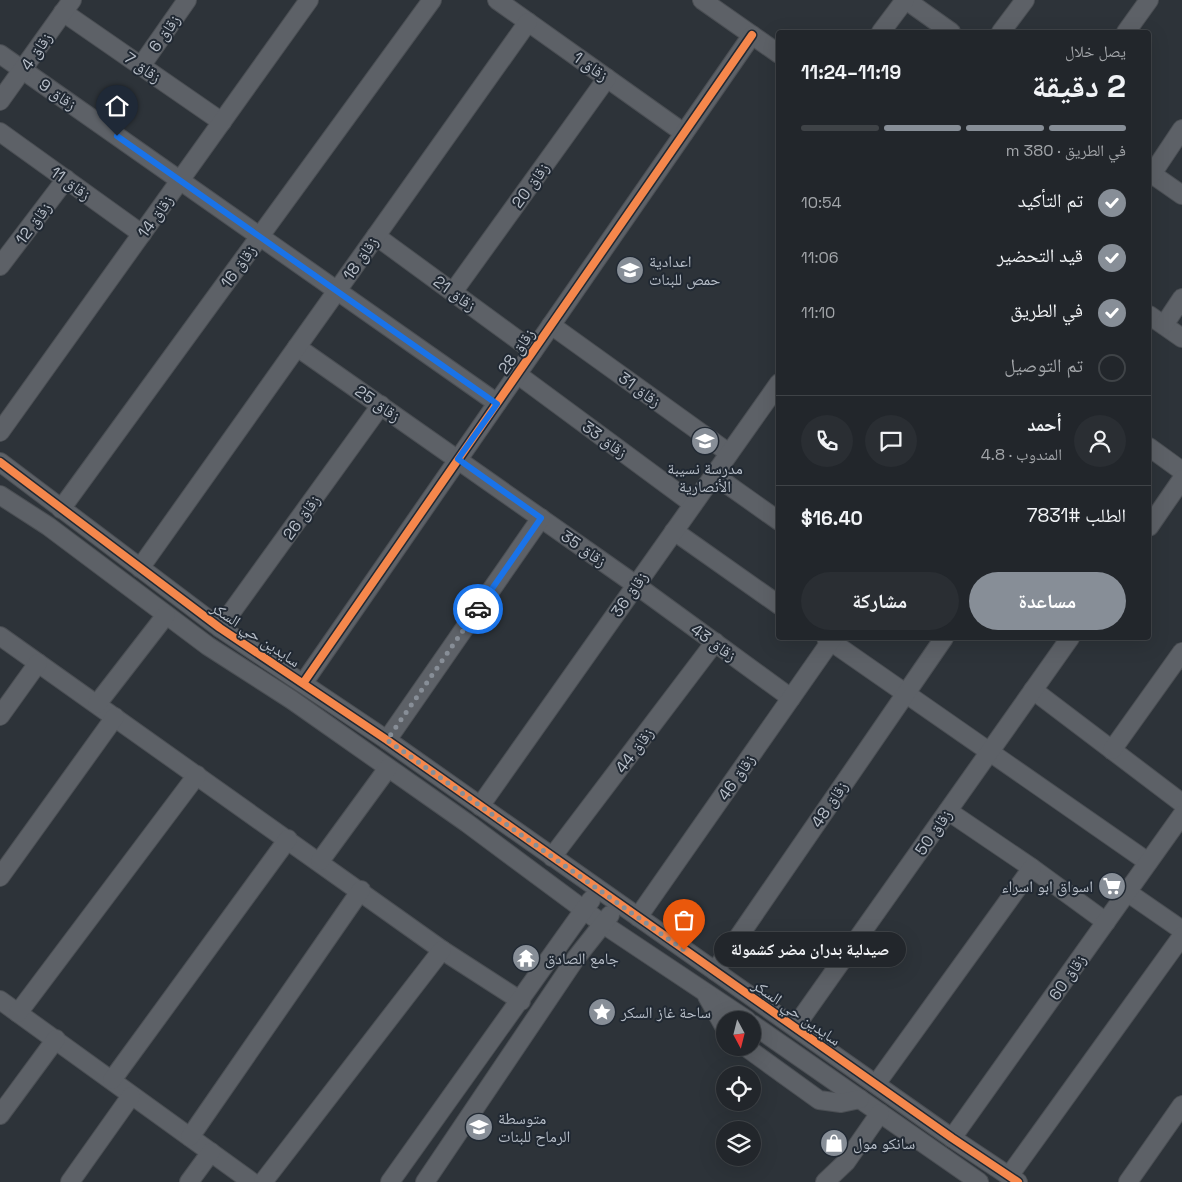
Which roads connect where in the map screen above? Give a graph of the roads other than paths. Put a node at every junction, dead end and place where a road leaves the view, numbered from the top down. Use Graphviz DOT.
graph roads {
  1 [pos="187,0"];
  2 [pos="309,0"];
  3 [pos="432,0"];
  4 [pos="497,0"];
  5 [pos="702,0"];
  6 [pos="905,0"];
  7 [pos="1025,0"];
  8 [pos="1149,0"];
  9 [pos="68,6"];
  10 [pos="528,22"];
  11 [pos="883,30"];
  12 [pos="948,30"];
  13 [pos="1002,30"];
  14 [pos="1127,30"];
  15 [pos="752,35"];
  16 [pos="776,52"];
  17 [pos="0,54"];
  18 [pos="141,66"];
  19 [pos="22,70"];
  20 [pos="607,78"];
  21 [pos="0,101"];
  22 [pos="222,122"];
  23 [pos="1182,129"];
  24 [pos="0,132"];
  25 [pos="684,133"];
  26 [pos="1151,172"];
  27 [pos="1151,174"];
  28 [pos="66,179"];
  29 [pos="180,180"];
  30 [pos="1182,195"];
  31 [pos="142,234"];
  32 [pos="260,236"];
  33 [pos="376,236"];
  34 [pos="0,266"];
  35 [pos="337,290"];
  36 [pos="453,292"];
  37 [pos="1182,298"];
  38 [pos="1151,316"];
  39 [pos="551,325"];
  40 [pos="1164,325"];
  41 [pos="1182,338"];
  42 [pos="297,347"];
  43 [pos="533,351"];
  44 [pos="517,374"];
  45 [pos="776,387"];
  46 [pos="497,404"];
  47 [pos="381,405"];
  48 [pos="0,432"];
  49 [pos="1151,448"];
  50 [pos="729,453"];
  51 [pos="458,459"];
  52 [pos="0,462"];
  53 [pos="1182,470"];
  54 [pos="714,475"];
  55 [pos="1182,480"];
  56 [pos="0,495"];
  57 [pos="693,504"];
  58 [pos="61,509"];
  59 [pos="541,518"];
  60 [pos="776,519"];
  61 [pos="1151,523"];
  62 [pos="674,531"];
  63 [pos="140,568"];
  64 [pos="636,585"];
  65 [pos="776,602"];
  66 [pos="166,615"];
  67 [pos="220,628"];
  68 [pos="0,636"];
  69 [pos="829,640"];
  70 [pos="831,640"];
  71 [pos="943,640"];
  72 [pos="1069,640"];
  73 [pos="714,642"];
  74 [pos="1182,652"];
  75 [pos="38,663"];
  76 [pos="304,682"];
  77 [pos="1033,690"];
  78 [pos="906,693"];
  79 [pos="791,698"];
  80 [pos="97,704"];
  81 [pos="0,716"];
  82 [pos="115,717"];
  83 [pos="387,740"];
  84 [pos="1112,750"];
  85 [pos="990,751"];
  86 [pos="388,768"];
  87 [pos="197,775"];
  88 [pos="1182,803"];
  89 [pos="480,806"];
  90 [pos="948,811"];
  91 [pos="1182,815"];
  92 [pos="288,839"];
  93 [pos="552,857"];
  94 [pos="320,861"];
  95 [pos="1148,862"];
  96 [pos="1032,868"];
  97 [pos="0,877"];
  98 [pos="598,889"];
  99 [pos="361,890"];
  100 [pos="1127,892"];
  101 [pos="618,904"];
  102 [pos="585,910"];
  103 [pos="638,917"];
  104 [pos="1106,922"];
  105 [pos="604,924"];
  106 [pos="1182,930"];
  107 [pos="1182,936"];
  108 [pos="442,950"];
  109 [pos="715,971"];
  110 [pos="702,989"];
  111 [pos="0,1000"];
  112 [pos="521,1000"];
  113 [pos="734,1011"];
  114 [pos="18,1013"];
  115 [pos="716,1013"];
  116 [pos="795,1027"];
  117 [pos="761,1030"];
  118 [pos="56,1039"];
  119 [pos="758,1056"];
  120 [pos="112,1080"];
  121 [pos="876,1084"];
  122 [pos="131,1096"];
  123 [pos="860,1098"];
  124 [pos="1182,1105"];
  125 [pos="880,1113"];
  126 [pos="0,1115"];
  127 [pos="190,1137"];
  128 [pos="952,1138"];
  129 [pos="211,1152"];
  130 [pos="1013,1179"];
  131 [pos="70,1182"];
  132 [pos="189,1182"];
  133 [pos="252,1182"];
  134 [pos="263,1182"];
  135 [pos="390,1182"];
  136 [pos="425,1182"];
  137 [pos="825,1182"];
  138 [pos="978,1182"];
  139 [pos="1128,1182"];
  1 -- 18 [label="street, زقاق 6"];
  2 -- 22 [label="street, زقاق 14"];
  3 -- 32 [label="street, زقاق 16"];
  4 -- 10 [label="street, زقاق 1"];
  5 -- 15 [label="street"];
  6 -- 11 [label="street"];
  6 -- 12 [label="street"];
  7 -- 13 [label="street"];
  8 -- 14 [label="street"];
  9 -- 18 [label="street, زقاق 7"];
  9 -- 19 [label="street, زقاق 4"];
  10 -- 20 [label="street, زقاق 1"];
  10 -- 33 [label="street, زقاق 18"];
  15 -- 16 [label="street"];
  15 -- 25 [label="street, زقاق 28"];
  17 -- 19 [label="street, زقاق 9"];
  18 -- 22 [label="street, زقاق 7"];
  19 -- 21 [label="street, زقاق 4"];
  19 -- 29 [label="street, زقاق 9"];
  20 -- 25 [label="street, زقاق 1"];
  20 -- 36 [label="street, زقاق 20"];
  22 -- 29 [label="street, زقاق 14"];
  23 -- 26 [label="street"];
  24 -- 28 [label="street, زقاق 11"];
  25 -- 39 [label="street, زقاق 28"];
  27 -- 30 [label="street"];
  28 -- 31 [label="street, زقاق 11"];
  28 -- 34 [label="street, زقاق 12"];
  29 -- 31 [label="street, زقاق 14"];
  29 -- 32 [label="street, زقاق 9"];
  31 -- 48 [label="street, زقاق 14"];
  32 -- 35 [label="street, زقاق 9"];
  32 -- 58 [label="street, زقاق 16"];
  33 -- 35 [label="street, زقاق 18"];
  33 -- 36 [label="street, زقاق 21"];
  35 -- 42 [label="street, زقاق 18"];
  35 -- 46 [label="street, زقاق 9"];
  36 -- 43 [label="street, زقاق 21"];
  37 -- 40 [label="street"];
  38 -- 40 [label="street"];
  39 -- 43 [label="street, زقاق 28"];
  39 -- 50 [label="street, زقاق 31"];
  40 -- 41 [label="street"];
  42 -- 47 [label="street, زقاق 25"];
  42 -- 63 [label="street, زقاق 18"];
  43 -- 44 [label="street, زقاق 28"];
  44 -- 46 [label="street, زقاق 28"];
  44 -- 57 [label="street, زقاق 33"];
  45 -- 50 [label="street, زقاق 36"];
  46 -- 51 [label="street, زقاق 28"];
  47 -- 51 [label="street, زقاق 25"];
  47 -- 67 [label="street, زقاق 26"];
  49 -- 53 [label="street"];
  50 -- 54 [label="street, زقاق 36"];
  51 -- 59 [label="street, زقاق 35"];
  51 -- 76 [label="street, زقاق 28"];
  52 -- 58 [label="street, سايدين حي السكر"];
  54 -- 57 [label="street, زقاق 36"];
  54 -- 60 [label="street"];
  55 -- 61 [label="street"];
  56 -- 66 [label="street"];
  57 -- 62 [label="street, زقاق 36"];
  58 -- 63 [label="street, سايدين حي السكر"];
  59 -- 64 [label="street, زقاق 35"];
  59 -- 83 [label="street"];
  62 -- 64 [label="street, زقاق 36"];
  62 -- 65 [label="street"];
  63 -- 67 [label="street, سايدين حي السكر"];
  64 -- 73 [label="street, زقاق 43"];
  64 -- 89 [label="street, زقاق 36"];
  66 -- 80 [label="street"];
  66 -- 86 [label="street"];
  67 -- 76 [label="street, سايدين حي السكر"];
  68 -- 75 [label="street"];
  69 -- 79 [label="street, زقاق 46"];
  70 -- 78 [label="street"];
  71 -- 78 [label="street, زقاق 48"];
  72 -- 77 [label="street, زقاق 50"];
  73 -- 79 [label="street, زقاق 43"];
  73 -- 93 [label="street, زقاق 44"];
  74 -- 84 [label="street"];
  75 -- 80 [label="street"];
  75 -- 81 [label="street"];
  76 -- 83 [label="street, سايدين حي السكر"];
  77 -- 84 [label="street"];
  77 -- 85 [label="street, زقاق 50"];
  78 -- 85 [label="street"];
  78 -- 109 [label="street, زقاق 48"];
  79 -- 103 [label="street, زقاق 46"];
  80 -- 82 [label="street"];
  82 -- 87 [label="street"];
  82 -- 97 [label="street"];
  83 -- 89 [label="street, سايدين حي السكر"];
  84 -- 88 [label="street"];
  85 -- 90 [label="street, زقاق 50"];
  85 -- 95 [label="street"];
  86 -- 94 [label="street"];
  86 -- 102 [label="street"];
  87 -- 92 [label="street"];
  87 -- 114 [label="street"];
  89 -- 93 [label="street, سايدين حي السكر"];
  90 -- 96 [label="street"];
  90 -- 116 [label="street, زقاق 50"];
  91 -- 95 [label="street, زقاق 60"];
  92 -- 94 [label="street"];
  92 -- 120 [label="street"];
  93 -- 98 [label="street, سايدين حي السكر"];
  94 -- 99 [label="street"];
  95 -- 100 [label="street, زقاق 60"];
  96 -- 104 [label="street"];
  96 -- 121 [label="street"];
  98 -- 101 [label="street, سايدين حي السكر"];
  98 -- 102 [label="street"];
  99 -- 108 [label="street"];
  99 -- 127 [label="street"];
  100 -- 104 [label="street, زقاق 60"];
  100 -- 106 [label="street"];
  101 -- 103 [label="street, سايدين حي السكر"];
  101 -- 105 [label="street"];
  102 -- 105 [label="street"];
  102 -- 112 [label="street"];
  103 -- 109 [label="street, سايدين حي السكر"];
  104 -- 128 [label="street, زقاق 60"];
  105 -- 110 [label="street"];
  105 -- 136 [label="street"];
  107 -- 130 [label="street"];
  108 -- 112 [label="street"];
  108 -- 134 [label="street"];
  109 -- 116 [label="street, سايدين حي السكر"];
  110 -- 113 [label="street"];
  110 -- 115 [label="street"];
  111 -- 114 [label="street"];
  112 -- 135 [label="street"];
  114 -- 118 [label="street"];
  116 -- 121 [label="street, سايدين حي السكر"];
  117 -- 123 [label="street"];
  118 -- 120 [label="street"];
  118 -- 126 [label="street"];
  119 -- 123 [label="street"];
  120 -- 122 [label="street"];
  121 -- 128 [label="street, سايدين حي السكر"];
  122 -- 127 [label="street"];
  122 -- 131 [label="street"];
  123 -- 125 [label="street"];
  124 -- 139 [label="street"];
  125 -- 137 [label="street"];
  125 -- 138 [label="street"];
  127 -- 129 [label="street"];
  128 -- 130 [label="street, سايدين حي السكر"];
  129 -- 132 [label="street"];
  129 -- 133 [label="street"];
}
